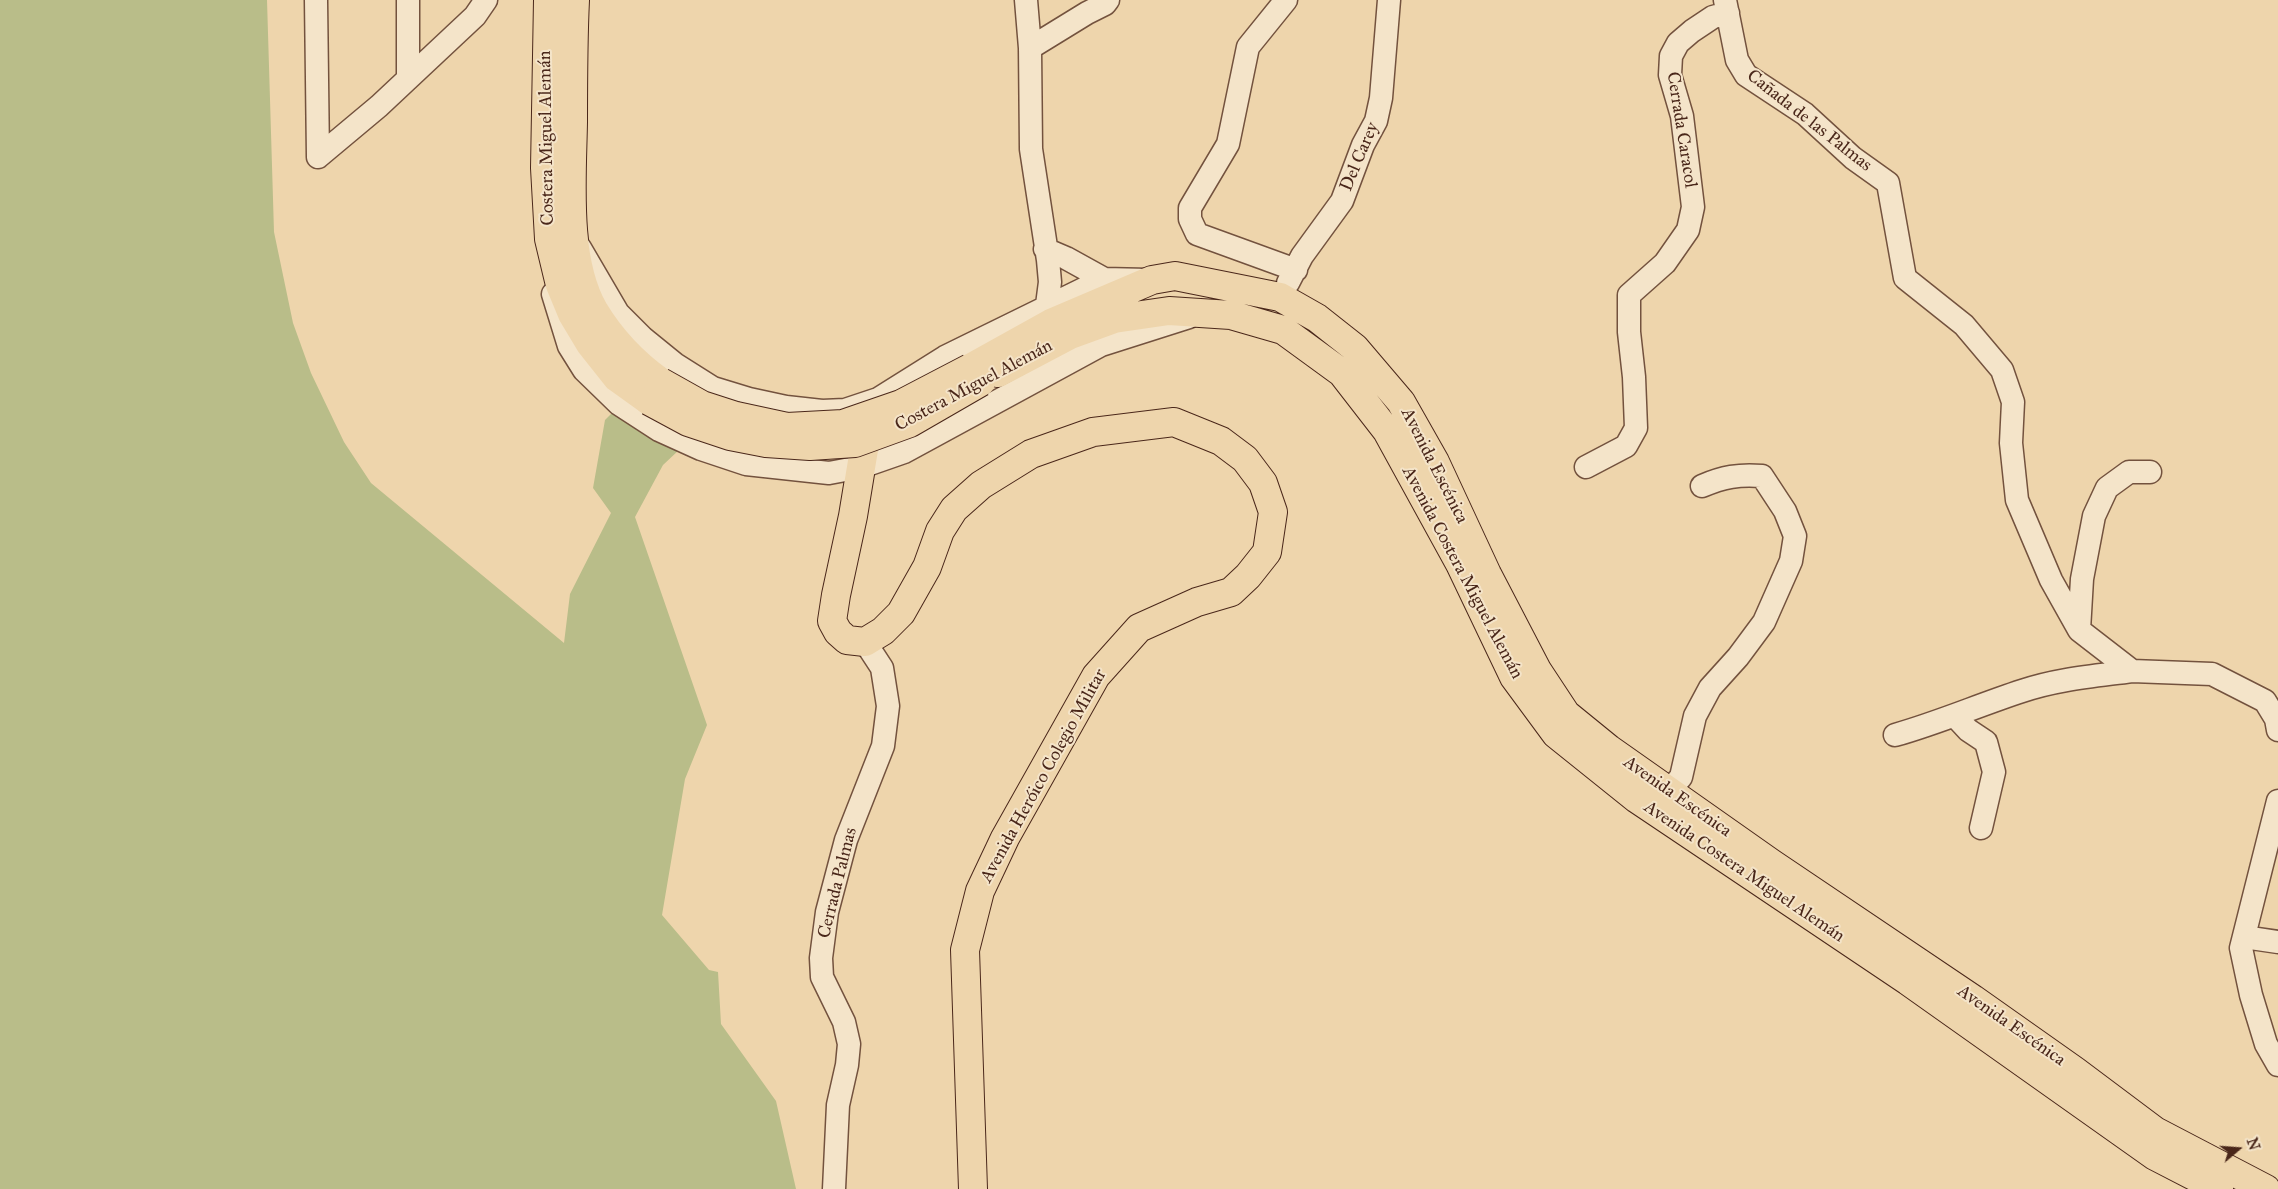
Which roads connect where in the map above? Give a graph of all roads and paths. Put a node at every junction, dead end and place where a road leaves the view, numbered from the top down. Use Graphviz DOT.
graph roads {
  1 [pos="316,0"];
  2 [pos="408,0"];
  3 [pos="486,0"];
  4 [pos="548,0"];
  5 [pos="1026,0"];
  6 [pos="1108,0"];
  7 [pos="1286,0"];
  8 [pos="1389,0"];
  9 [pos="1726,7"];
  10 [pos="575,11"];
  11 [pos="1030,48"];
  12 [pos="408,78"];
  13 [pos="561,236"];
  14 [pos="1045,250"];
  15 [pos="1296,270"];
  16 [pos="1104,279"];
  17 [pos="1152,280"];
  18 [pos="1227,285"];
  19 [pos="1280,297"];
  20 [pos="1047,305"];
  21 [pos="1198,314"];
  22 [pos="1231,315"];
  23 [pos="976,375"];
  24 [pos="871,402"];
  25 [pos="861,466"];
  26 [pos="1586,466"];
  27 [pos="2150,472"];
  28 [pos="1702,486"];
  29 [pos="2079,630"];
  30 [pos="865,642"];
  31 [pos="2132,672"];
  32 [pos="1955,716"];
  33 [pos="2278,730"];
  34 [pos="1895,735"];
  35 [pos="1669,791"];
  36 [pos="2278,801"];
  37 [pos="1981,828"];
  38 [pos="2244,937"];
  39 [pos="2278,942"];
  40 [pos="2278,1065"];
  41 [pos="834,1189"];
  42 [pos="973,1189"];
  43 [pos="2219,1189"];
  44 [pos="2266,1189"];
  1 -- 12 [label="street"];
  2 -- 12 [label="street"];
  3 -- 12 [label="street"];
  4 -- 13 [label="main road, Costera Miguel Alemán"];
  5 -- 11 [label="street"];
  6 -- 11 [label="street"];
  7 -- 15 [label="street"];
  8 -- 15 [label="street, Del Carey"];
  9 -- 26 [label="street, Cerrada Caracol"];
  9 -- 29 [label="street, Cañada de las Palmas"];
  10 -- 13 [label="main road, Costera Miguel Alemán"];
  11 -- 14 [label="street"];
  13 -- 23 [label="main road, Costera Miguel Alemán, bridge"];
  13 -- 24 [label="street"];
  13 -- 25 [label="street"];
  14 -- 16 [label="street"];
  14 -- 20 [label="street"];
  14 -- 24 [label="street"];
  15 -- 19 [label="street, Del Carey"];
  16 -- 17 [label="street"];
  16 -- 20 [label="street"];
  17 -- 18 [label="main road, Costera Miguel Alemán"];
  17 -- 23 [label="main road, Costera Miguel Alemán"];
  18 -- 19 [label="main road, Avenida Escénica"];
  19 -- 35 [label="main road, Avenida Escénica"];
  20 -- 24 [label="street"];
  21 -- 22 [label="main road, Costera Miguel Alemán"];
  21 -- 23 [label="main road, Costera Miguel Alemán"];
  21 -- 25 [label="street"];
  22 -- 43 [label="main road, Avenida Costera Miguel Alemán"];
  24 -- 25 [label="main road"];
  25 -- 30 [label="main road"];
  27 -- 29 [label="street"];
  28 -- 35 [label="street"];
  29 -- 31 [label="street, Cañada de las Palmas"];
  30 -- 41 [label="street, Cerrada Palmas"];
  30 -- 42 [label="main road, Avenida Heróico Colegio Militar"];
  31 -- 32 [label="street"];
  31 -- 33 [label="street"];
  32 -- 34 [label="street"];
  32 -- 37 [label="street"];
  35 -- 44 [label="main road, Avenida Escénica"];
  36 -- 38 [label="street"];
  38 -- 39 [label="street"];
  38 -- 40 [label="street"];
}
